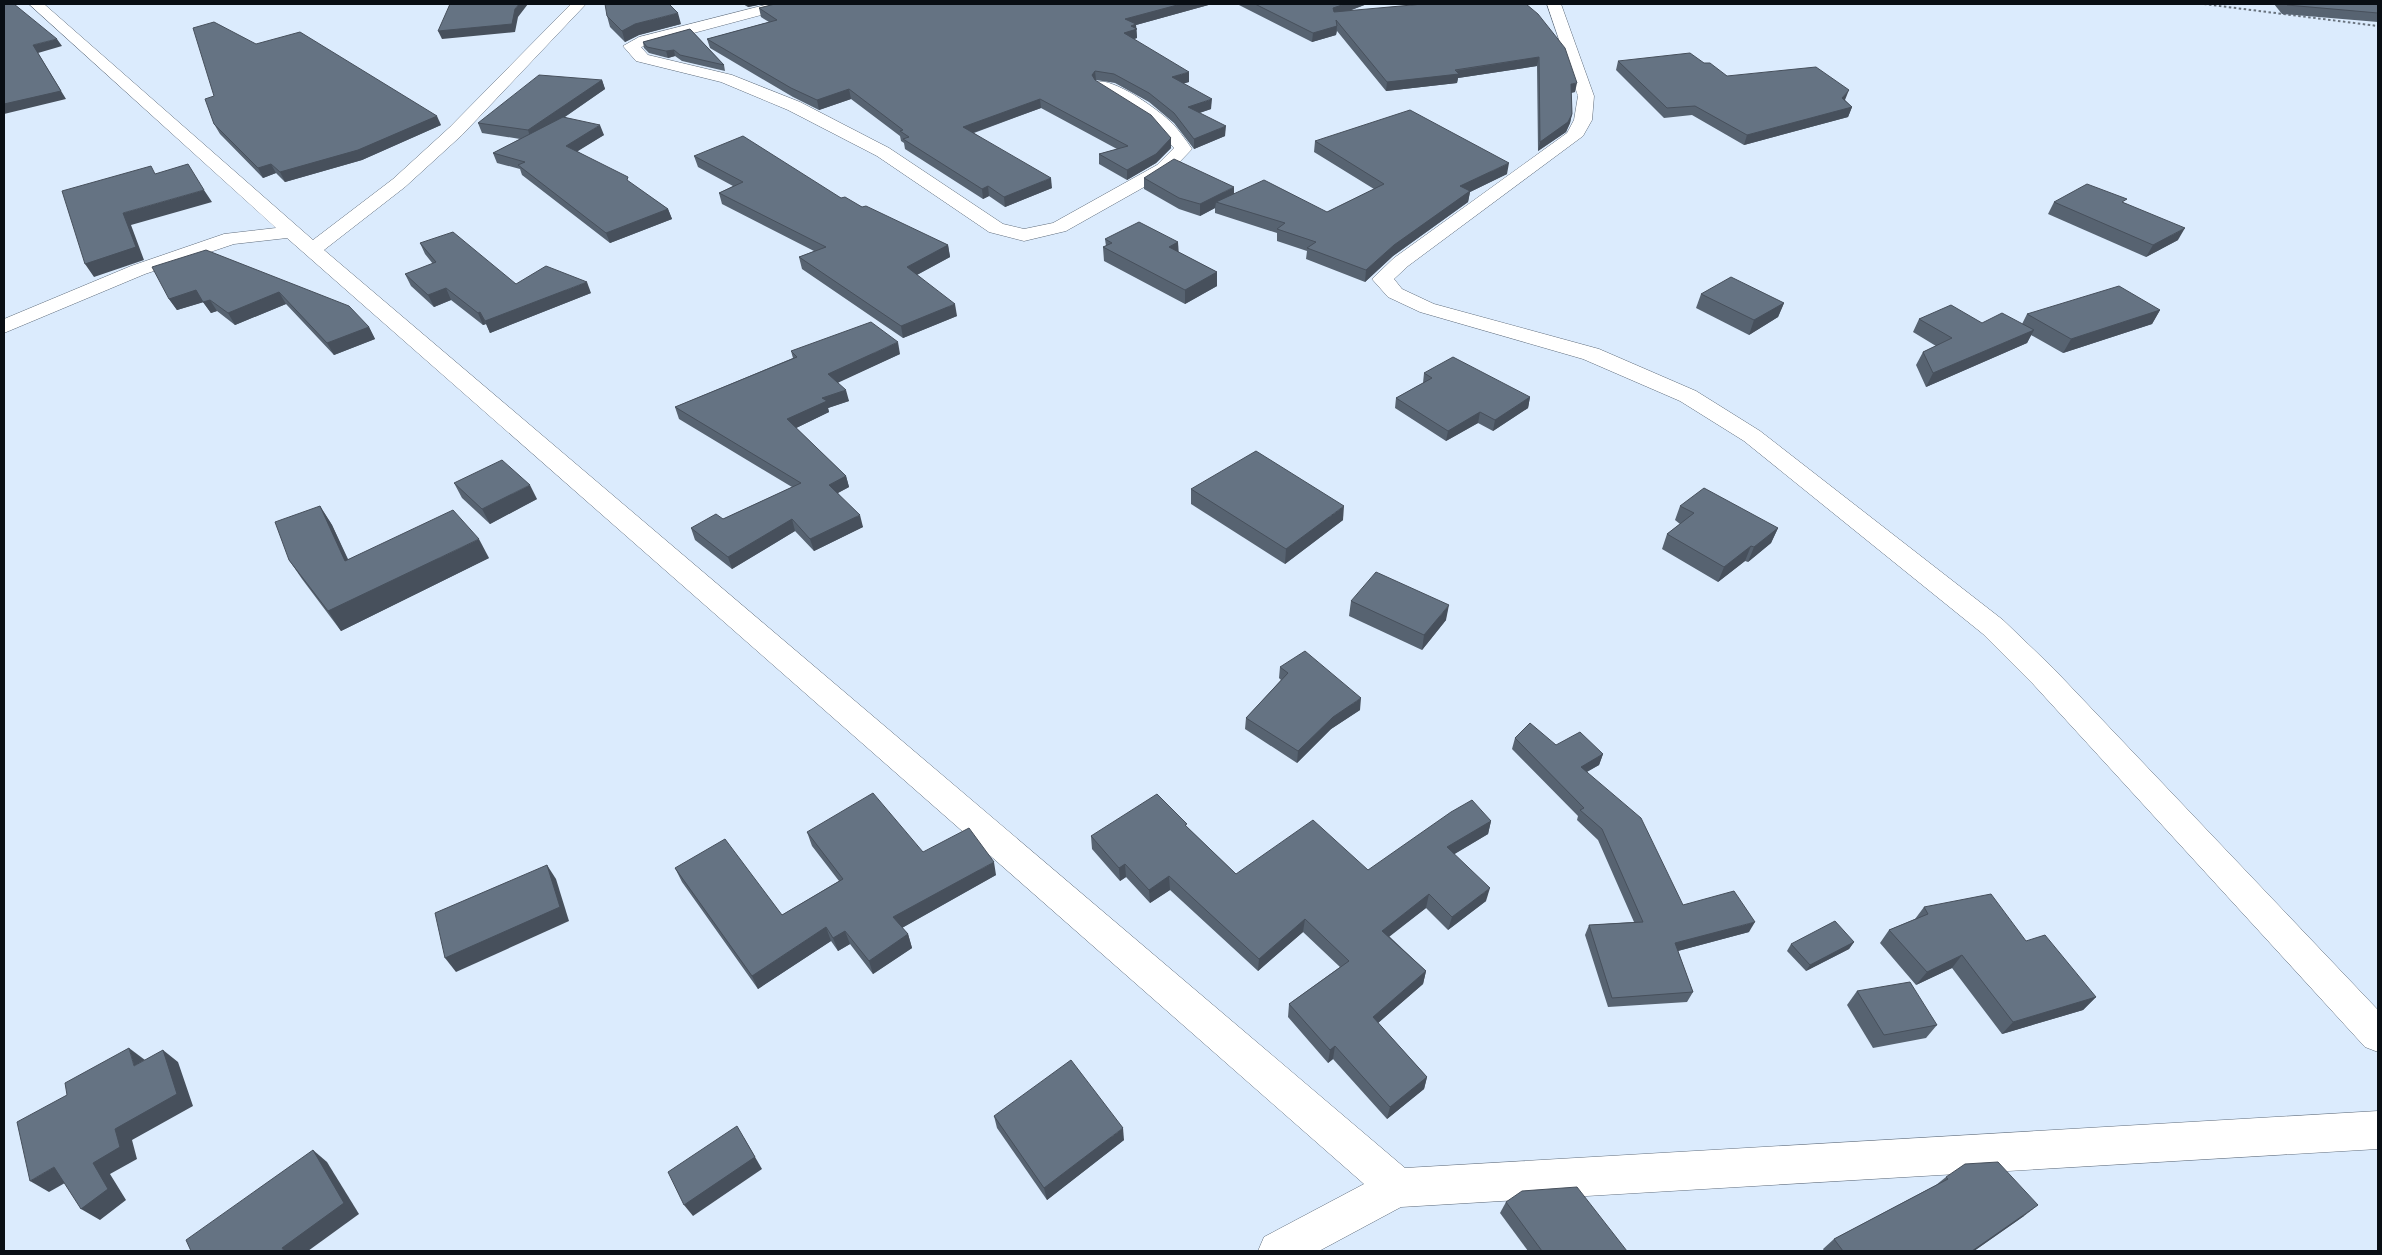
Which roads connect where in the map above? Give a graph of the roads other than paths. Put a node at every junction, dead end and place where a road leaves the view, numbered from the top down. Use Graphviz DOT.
graph roads {
  1 [pos="36,4"];
  2 [pos="578,4"];
  3 [pos="786,4"];
  4 [pos="1554,4"];
  5 [pos="1102,85"];
  6 [pos="302,241"];
  7 [pos="4,327"];
  8 [pos="2378,1035"];
  9 [pos="2378,1130"];
  10 [pos="1398,1188"];
  11 [pos="1278,1251"];
  1 -- 6 [label="street"];
  2 -- 6 [label="street"];
  3 -- 5 [label="street"];
  4 -- 8 [label="street"];
  6 -- 7 [label="street"];
  6 -- 10 [label="street"];
  9 -- 10 [label="street"];
  10 -- 11 [label="street"];
}
